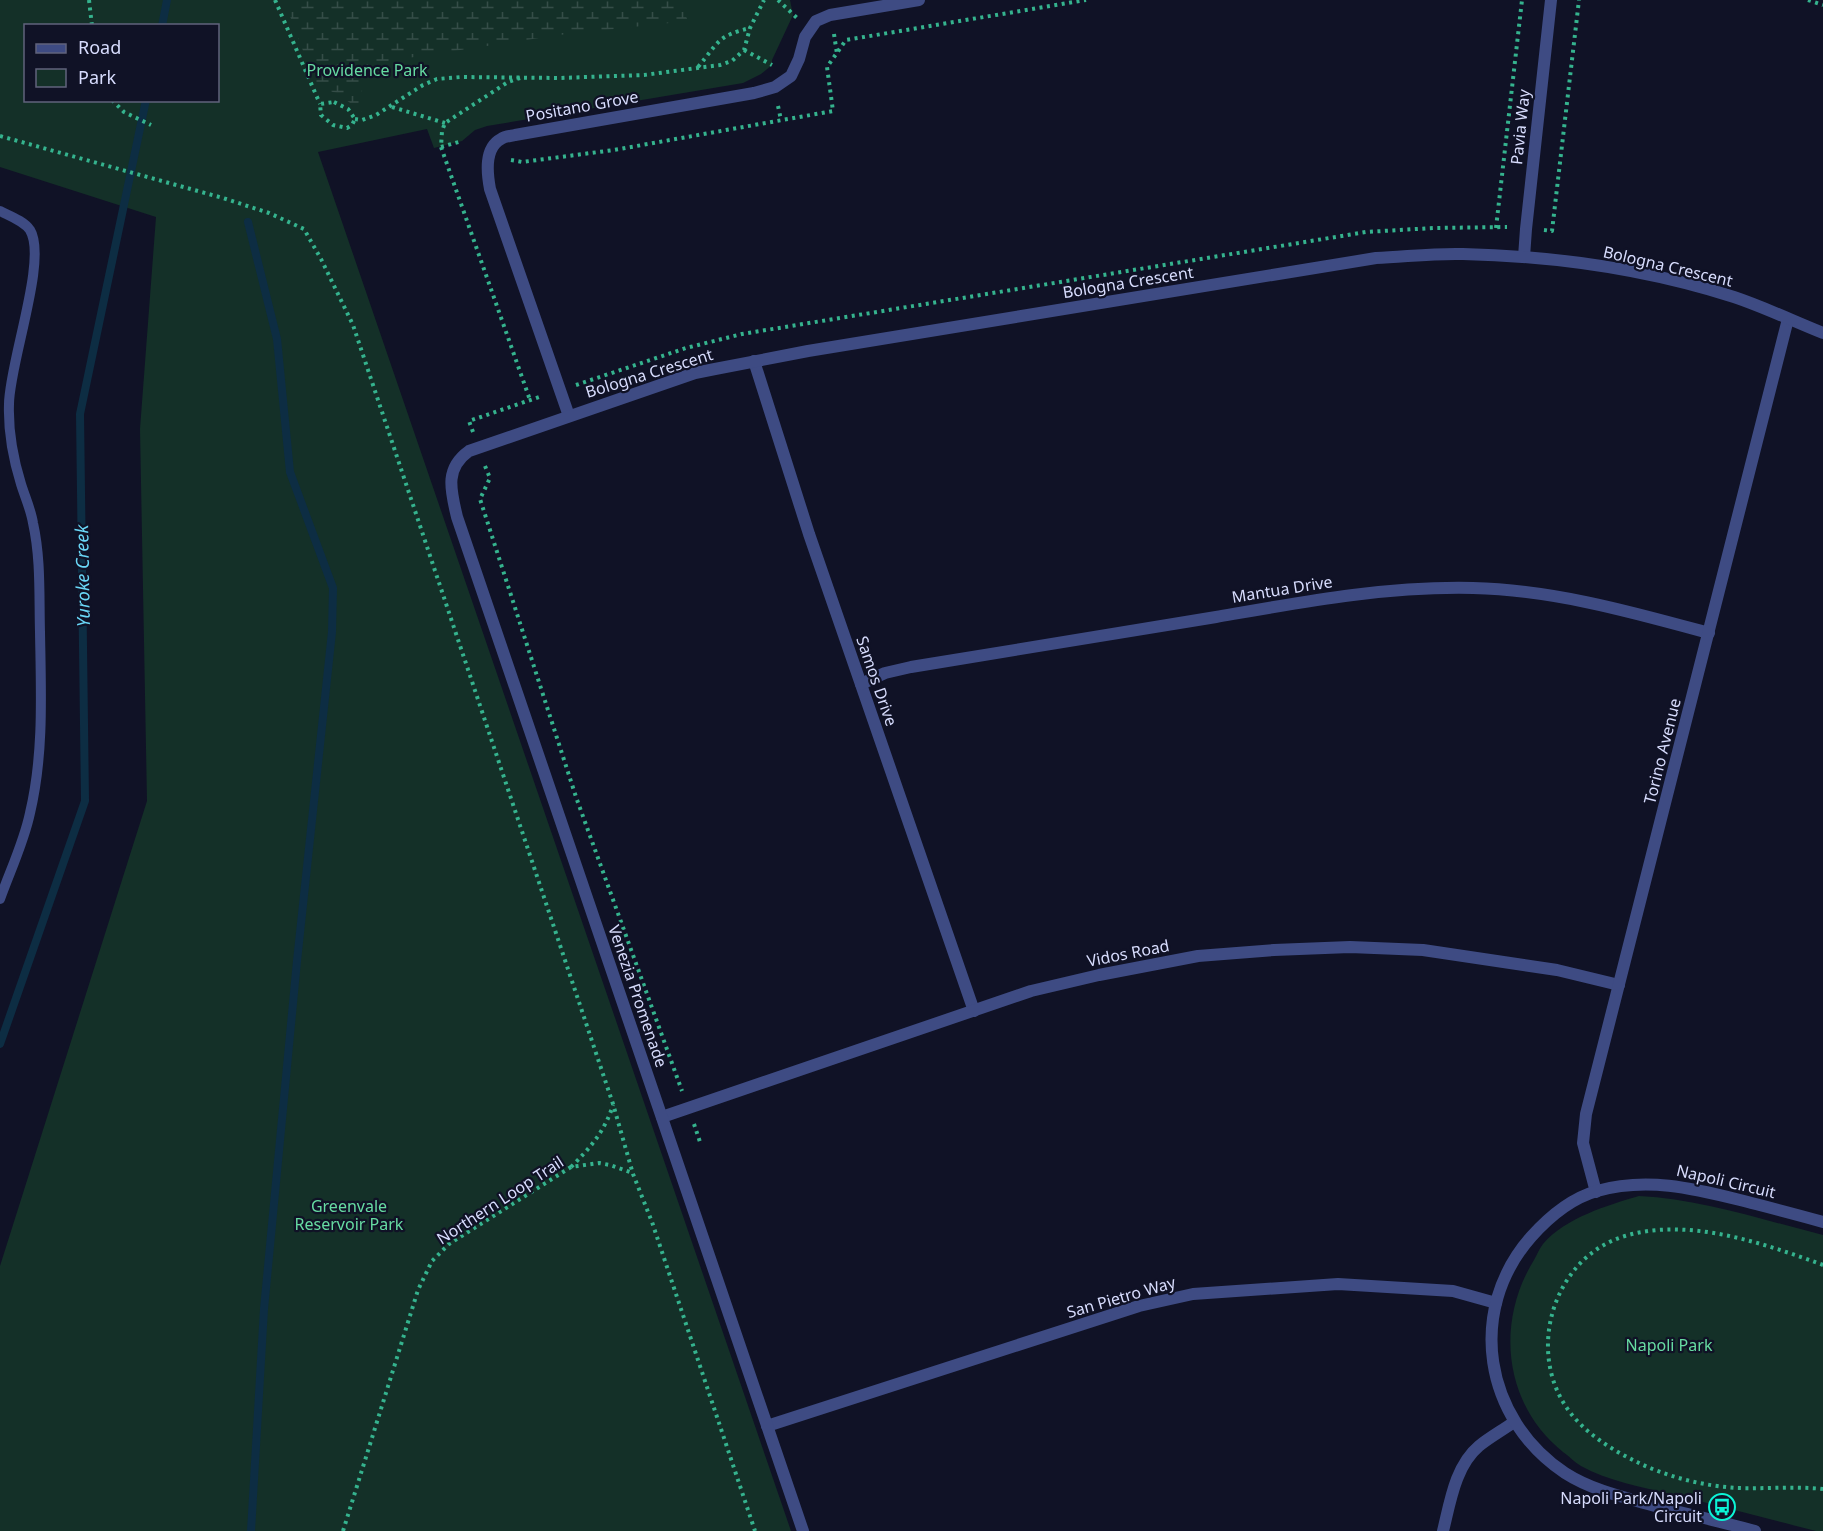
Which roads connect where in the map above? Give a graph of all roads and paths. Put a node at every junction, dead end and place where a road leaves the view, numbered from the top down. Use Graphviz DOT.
graph roads {
  1 [pos="89,0"];
  2 [pos="275,0"];
  3 [pos="764,0"];
  4 [pos="778,0"];
  5 [pos="919,0"];
  6 [pos="1086,0"];
  7 [pos="1522,0"];
  8 [pos="1551,0"];
  9 [pos="1579,0"];
  10 [pos="1808,0"];
  11 [pos="1823,5"];
  12 [pos="92,24"];
  13 [pos="750,28"];
  14 [pos="810,28"];
  15 [pos="834,34"];
  16 [pos="744,50"];
  17 [pos="837,55"];
  18 [pos="772,65"];
  19 [pos="699,67"];
  20 [pos="524,77"];
  21 [pos="114,102"];
  22 [pos="778,103"];
  23 [pos="320,104"];
  24 [pos="392,107"];
  25 [pos="355,119"];
  26 [pos="781,120"];
  27 [pos="444,123"];
  28 [pos="151,124"];
  29 [pos="0,136"];
  30 [pos="462,141"];
  31 [pos="441,147"];
  32 [pos="512,160"];
  33 [pos="0,211"];
  34 [pos="1507,227"];
  35 [pos="1496,228"];
  36 [pos="1544,230"];
  37 [pos="1524,257"];
  38 [pos="1788,319"];
  39 [pos="1823,333"];
  40 [pos="754,361"];
  41 [pos="575,385"];
  42 [pos="543,396"];
  43 [pos="4,399"];
  44 [pos="530,400"];
  45 [pos="569,416"];
  46 [pos="474,432"];
  47 [pos="485,466"];
  48 [pos="453,471"];
  49 [pos="1709,633"];
  50 [pos="861,684"];
  51 [pos="0,899"];
  52 [pos="1620,985"];
  53 [pos="974,1011"];
  54 [pos="613,1104"];
  55 [pos="688,1108"];
  56 [pos="662,1117"];
  57 [pos="701,1145"];
  58 [pos="571,1167"];
  59 [pos="633,1174"];
  60 [pos="1596,1192"];
  61 [pos="1823,1222"];
  62 [pos="1823,1265"];
  63 [pos="1496,1303"];
  64 [pos="1514,1422"];
  65 [pos="767,1426"];
  66 [pos="1821,1489"];
  67 [pos="343,1531"];
  68 [pos="755,1531"];
  69 [pos="803,1531"];
  70 [pos="1443,1531"];
  71 [pos="1755,1531"];
  1 -- 12 [label="path"];
  2 -- 23 [label="path"];
  3 -- 13 [label="path"];
  4 -- 14 [label="path"];
  5 -- 14 [label="street"];
  6 -- 17 [label="path"];
  7 -- 35 [label="path"];
  8 -- 37 [label="street, Pavia Way"];
  9 -- 36 [label="path"];
  10 -- 11 [label="path"];
  13 -- 16 [label="path"];
  13 -- 19 [label="path"];
  14 -- 45 [label="street, Positano Grove"];
  15 -- 17 [label="path"];
  16 -- 18 [label="path"];
  16 -- 19 [label="path"];
  17 -- 26 [label="path"];
  19 -- 20 [label="path"];
  20 -- 24 [label="path"];
  20 -- 27 [label="path"];
  21 -- 28 [label="path"];
  22 -- 26 [label="path"];
  23 -- 25 [label="path"];
  23 -- 25 [label="path"];
  24 -- 25 [label="path"];
  24 -- 27 [label="path"];
  26 -- 32 [label="path"];
  27 -- 31 [label="path"];
  29 -- 54 [label="path"];
  30 -- 31 [label="path"];
  31 -- 44 [label="path"];
  33 -- 43 [label="lane"];
  34 -- 35 [label="path"];
  35 -- 41 [label="path"];
  37 -- 38 [label="street, Bologna Crescent"];
  37 -- 40 [label="street, Bologna Crescent"];
  38 -- 39 [label="street, Bologna Crescent"];
  38 -- 49 [label="street, Torino Avenue"];
  40 -- 45 [label="street, Bologna Crescent"];
  40 -- 50 [label="street, Samos Drive"];
  42 -- 44 [label="path"];
  43 -- 51 [label="lane"];
  44 -- 46 [label="path"];
  45 -- 48 [label="street, Bologna Crescent"];
  47 -- 55 [label="path"];
  48 -- 56 [label="street, Venezia Promenade"];
  49 -- 50 [label="street, Mantua Drive"];
  49 -- 52 [label="street, Torino Avenue"];
  50 -- 53 [label="street, Samos Drive"];
  52 -- 53 [label="street, Vidos Road"];
  52 -- 60 [label="street, Torino Avenue"];
  53 -- 55 [label="street, Vidos Road"];
  54 -- 58 [label="path"];
  54 -- 59 [label="path"];
  55 -- 56 [label="street, Vidos Road"];
  55 -- 57 [label="path"];
  56 -- 65 [label="street, Venezia Promenade"];
  58 -- 59 [label="path, Northern Loop Trail"];
  58 -- 67 [label="path, Northern Loop Trail"];
  59 -- 68 [label="path"];
  60 -- 61 [label="street, Napoli Circuit"];
  60 -- 63 [label="street, Napoli Circuit"];
  62 -- 66 [label="path"];
  63 -- 64 [label="street, Napoli Circuit"];
  63 -- 65 [label="street, San Pietro Way"];
  64 -- 70 [label="street"];
  64 -- 71 [label="street, Napoli Circuit"];
  65 -- 69 [label="street, Venezia Promenade"];
}
